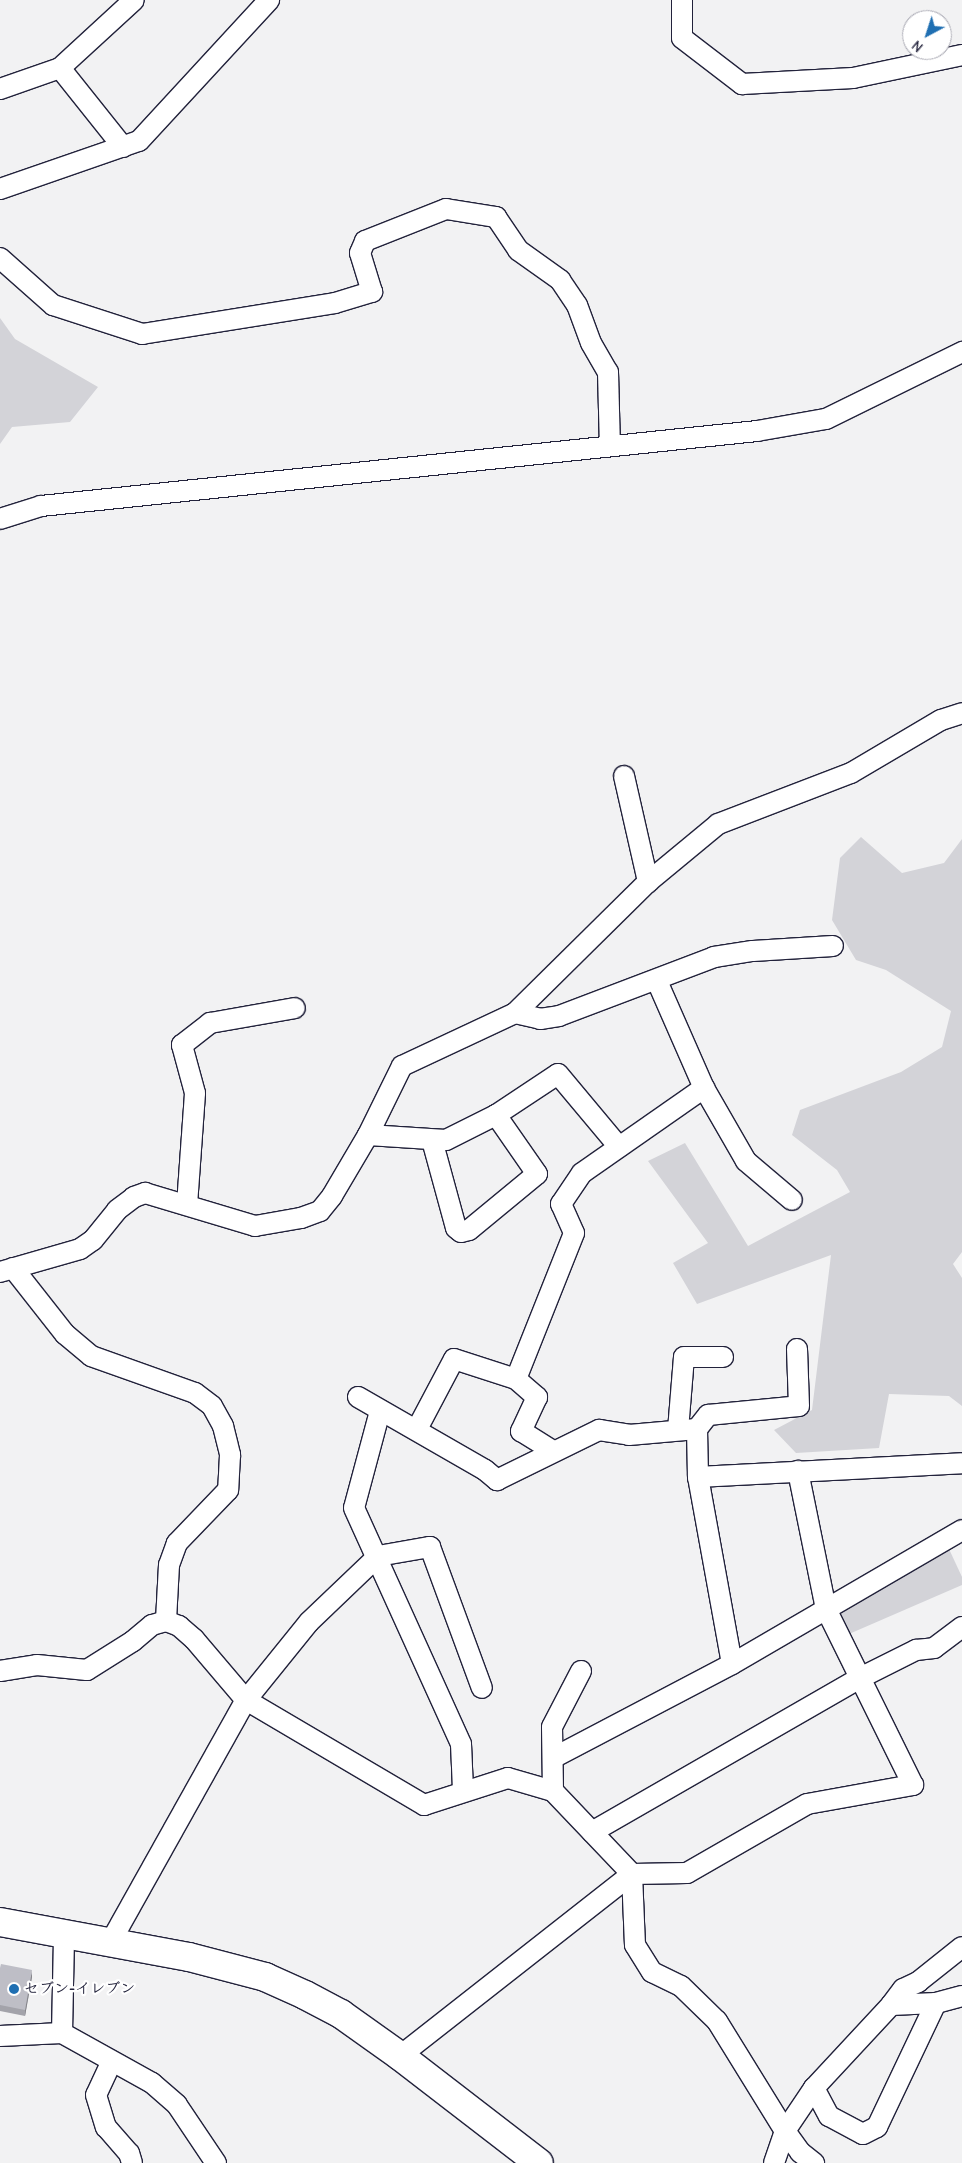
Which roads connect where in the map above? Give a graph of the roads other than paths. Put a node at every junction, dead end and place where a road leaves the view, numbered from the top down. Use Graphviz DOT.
graph roads {
  1 [pos="134,0"];
  2 [pos="270,0"];
  3 [pos="682,0"];
  4 [pos="962,55"];
  5 [pos="60,68"];
  6 [pos="0,88"];
  7 [pos="123,147"];
  8 [pos="0,189"];
  9 [pos="0,258"];
  10 [pos="962,352"];
  11 [pos="610,446"];
  12 [pos="0,520"];
  13 [pos="962,713"];
  14 [pos="624,776"];
  15 [pos="648,882"];
  16 [pos="833,946"];
  17 [pos="657,981"];
  18 [pos="295,1008"];
  19 [pos="515,1013"];
  20 [pos="704,1088"];
  21 [pos="496,1115"];
  22 [pos="368,1135"];
  23 [pos="432,1140"];
  24 [pos="619,1147"];
  25 [pos="792,1200"];
  26 [pos="188,1205"];
  27 [pos="7,1270"];
  28 [pos="797,1349"];
  29 [pos="723,1356"];
  30 [pos="516,1379"];
  31 [pos="358,1397"];
  32 [pos="380,1411"];
  33 [pos="417,1429"];
  34 [pos="687,1429"];
  35 [pos="553,1451"];
  36 [pos="962,1463"];
  37 [pos="798,1471"];
  38 [pos="698,1477"];
  39 [pos="962,1530"];
  40 [pos="378,1556"];
  41 [pos="826,1609"];
  42 [pos="166,1621"];
  43 [pos="962,1627"];
  44 [pos="732,1664"];
  45 [pos="0,1671"];
  46 [pos="581,1671"];
  47 [pos="858,1679"];
  48 [pos="482,1688"];
  49 [pos="246,1700"];
  50 [pos="552,1758"];
  51 [pos="463,1790"];
  52 [pos="553,1791"];
  53 [pos="592,1832"];
  54 [pos="632,1874"];
  55 [pos="0,1922"];
  56 [pos="64,1934"];
  57 [pos="110,1943"];
  58 [pos="962,1947"];
  59 [pos="962,1996"];
  60 [pos="936,2003"];
  61 [pos="891,2005"];
  62 [pos="62,2033"];
  63 [pos="0,2036"];
  64 [pos="400,2056"];
  65 [pos="111,2063"];
  66 [pos="814,2088"];
  67 [pos="786,2131"];
  68 [pos="132,2163"];
  69 [pos="216,2163"];
  70 [pos="539,2163"];
  71 [pos="774,2163"];
  72 [pos="814,2163"];
  1 -- 5 [label="street"];
  2 -- 7 [label="street"];
  3 -- 4 [label="street"];
  5 -- 6 [label="street"];
  5 -- 7 [label="street"];
  7 -- 8 [label="street"];
  9 -- 11 [label="street"];
  10 -- 11 [label="street"];
  11 -- 12 [label="street"];
  13 -- 15 [label="street"];
  14 -- 15 [label="street"];
  15 -- 19 [label="street"];
  16 -- 17 [label="street"];
  17 -- 19 [label="street"];
  17 -- 20 [label="street"];
  18 -- 26 [label="street"];
  19 -- 22 [label="street"];
  20 -- 24 [label="street"];
  20 -- 25 [label="street"];
  21 -- 23 [label="street"];
  21 -- 23 [label="street"];
  21 -- 24 [label="street"];
  22 -- 23 [label="street"];
  22 -- 26 [label="street"];
  24 -- 30 [label="street"];
  26 -- 27 [label="street"];
  27 -- 42 [label="street"];
  28 -- 34 [label="street"];
  29 -- 34 [label="street"];
  30 -- 33 [label="street"];
  30 -- 35 [label="street"];
  31 -- 32 [label="street"];
  32 -- 33 [label="street"];
  32 -- 40 [label="street"];
  33 -- 35 [label="street"];
  34 -- 35 [label="street"];
  34 -- 38 [label="street"];
  36 -- 37 [label="street"];
  37 -- 38 [label="street"];
  37 -- 41 [label="street"];
  38 -- 44 [label="street"];
  39 -- 41 [label="street"];
  40 -- 48 [label="street"];
  40 -- 49 [label="street"];
  40 -- 51 [label="street"];
  41 -- 44 [label="street"];
  41 -- 47 [label="street"];
  42 -- 45 [label="street"];
  42 -- 49 [label="street"];
  43 -- 47 [label="street"];
  44 -- 50 [label="street"];
  46 -- 50 [label="street"];
  47 -- 53 [label="street"];
  47 -- 54 [label="street"];
  49 -- 51 [label="street"];
  49 -- 57 [label="street"];
  50 -- 52 [label="street"];
  51 -- 52 [label="street"];
  52 -- 53 [label="street"];
  53 -- 54 [label="street"];
  54 -- 64 [label="street"];
  54 -- 67 [label="street"];
  55 -- 56 [label="street"];
  56 -- 57 [label="street"];
  56 -- 62 [label="street"];
  57 -- 64 [label="street"];
  58 -- 61 [label="street"];
  59 -- 60 [label="street"];
  60 -- 61 [label="street"];
  60 -- 66 [label="street"];
  61 -- 66 [label="street"];
  62 -- 63 [label="street"];
  62 -- 65 [label="street"];
  64 -- 70 [label="street"];
  65 -- 68 [label="street"];
  65 -- 69 [label="street"];
  66 -- 67 [label="street"];
  67 -- 71 [label="street"];
  67 -- 72 [label="street"];
}
